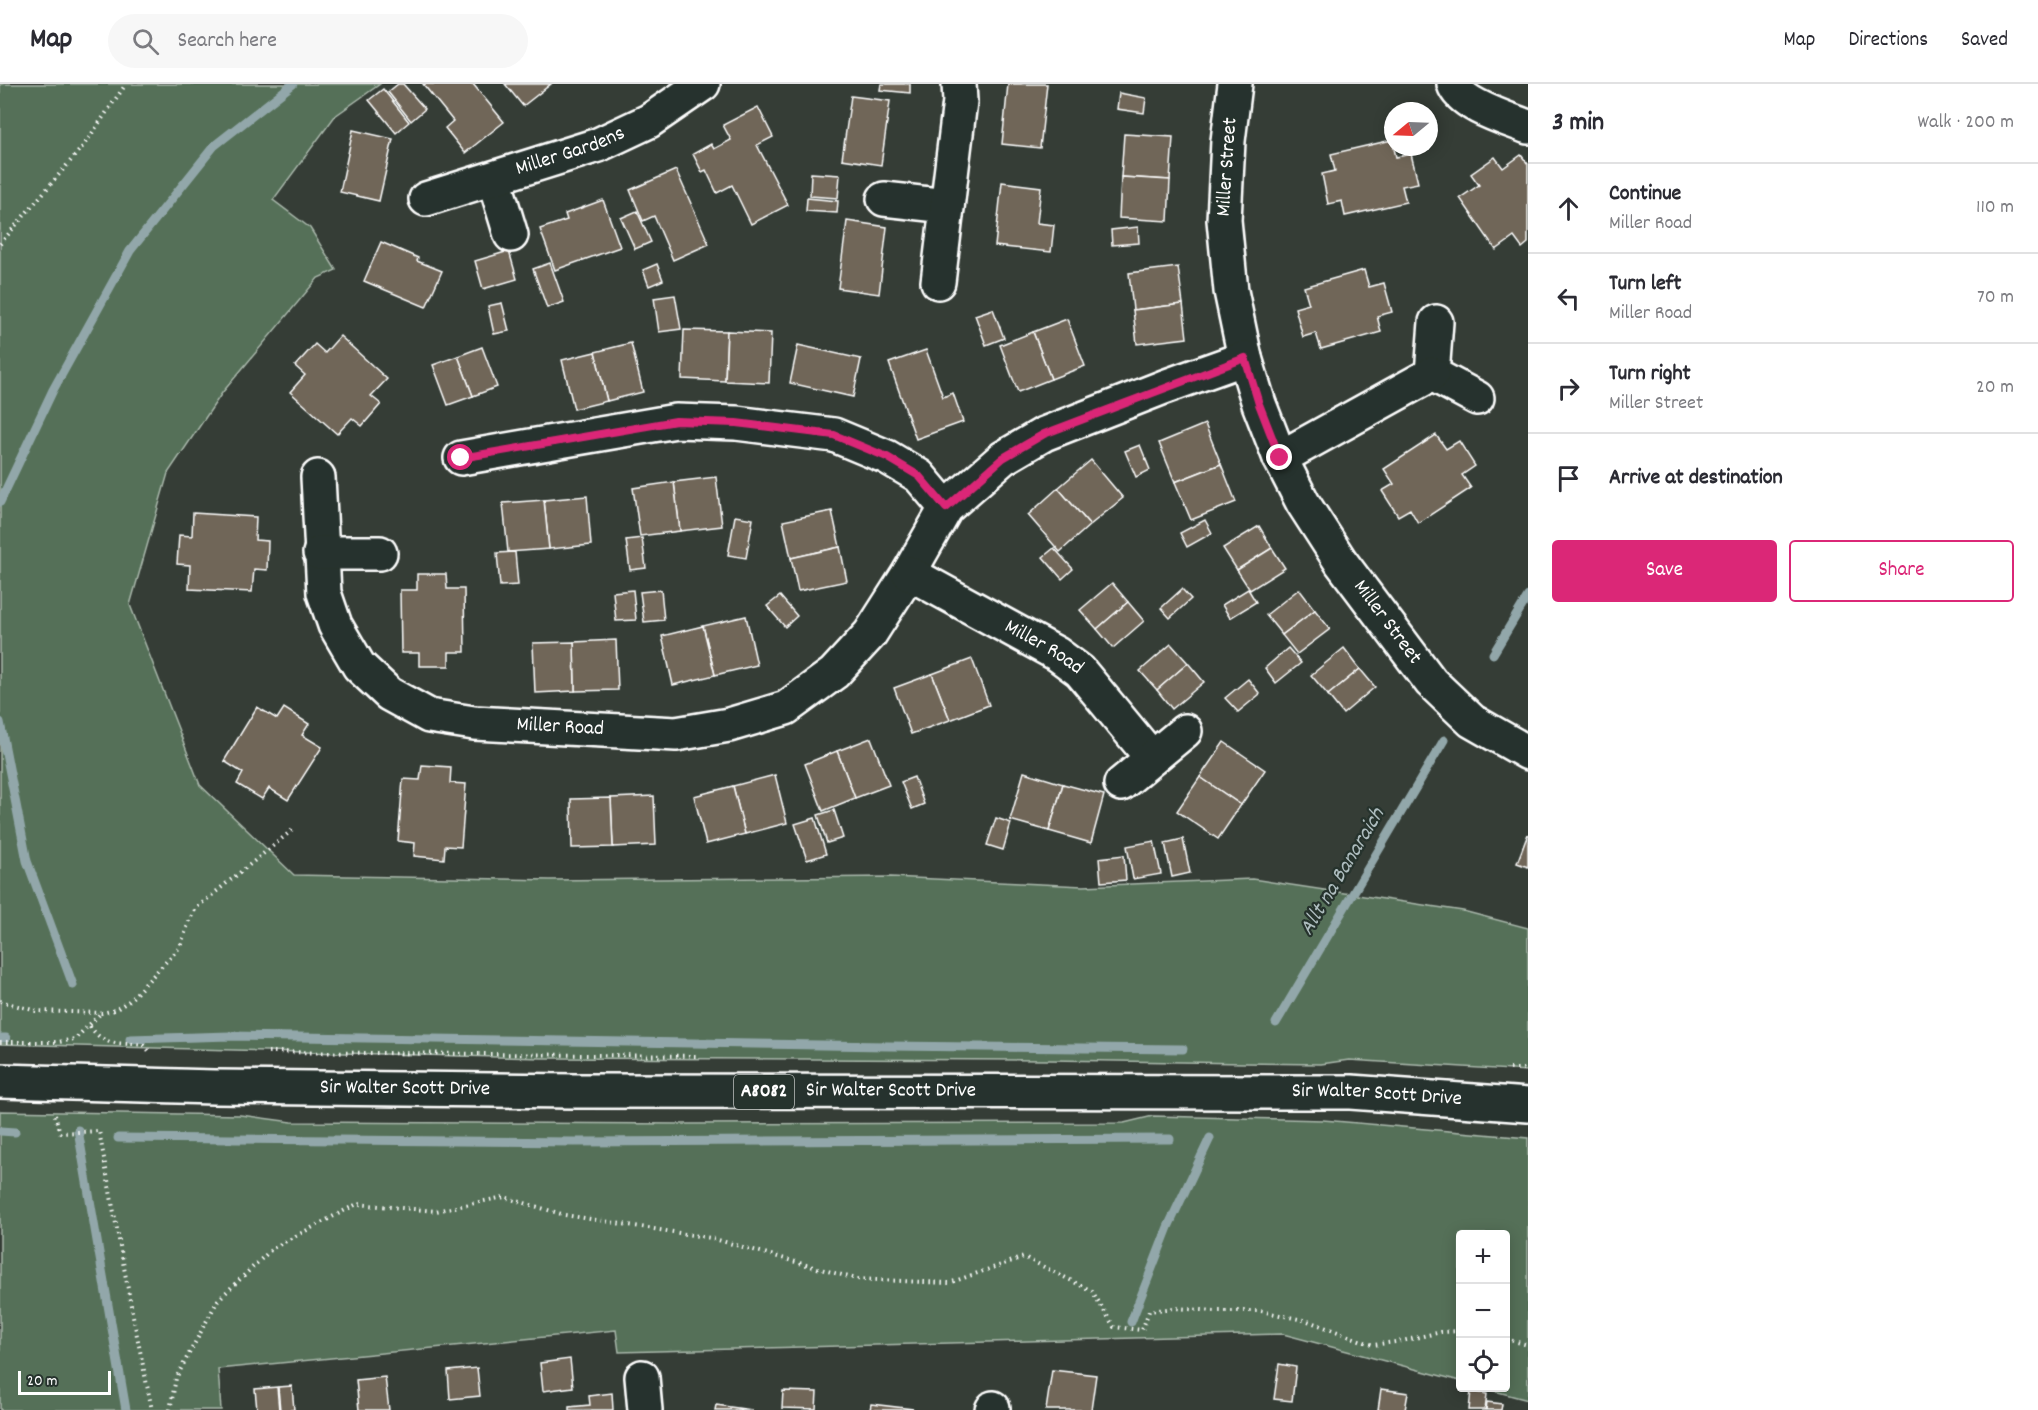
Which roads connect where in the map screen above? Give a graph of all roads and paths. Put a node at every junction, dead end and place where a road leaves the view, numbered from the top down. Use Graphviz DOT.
graph roads {
  1 [pos="126,84"];
  2 [pos="703,84"];
  3 [pos="959,84"];
  4 [pos="1235,84"];
  5 [pos="1454,84"];
  6 [pos="1528,127"];
  7 [pos="494,179"];
  8 [pos="426,198"];
  9 [pos="884,200"];
  10 [pos="947,206"];
  11 [pos="511,235"];
  12 [pos="0,244"];
  13 [pos="938,282"];
  14 [pos="1436,322"];
  15 [pos="1245,358"];
  16 [pos="1432,374"];
  17 [pos="1477,398"];
  18 [pos="461,458"];
  19 [pos="1280,458"];
  20 [pos="318,477"];
  21 [pos="946,508"];
  22 [pos="321,553"];
  23 [pos="380,553"];
  24 [pos="909,573"];
  25 [pos="1185,731"];
  26 [pos="1528,753"];
  27 [pos="1152,758"];
  28 [pos="1121,784"];
  29 [pos="296,828"];
  30 [pos="0,1001"];
  31 [pos="102,1013"];
  32 [pos="90,1026"];
  33 [pos="0,1042"];
  34 [pos="149,1052"];
  35 [pos="0,1082"];
  36 [pos="1528,1105"];
  37 [pos="54,1111"];
  38 [pos="1456,1331"];
  39 [pos="1510,1340"];
  40 [pos="1528,1344"];
  41 [pos="642,1377"];
  42 [pos="152,1410"];
  43 [pos="170,1410"];
  44 [pos="645,1410"];
  1 -- 12 [label="path"];
  2 -- 7 [label="street, Miller Gardens"];
  3 -- 10 [label="street"];
  4 -- 15 [label="street, Miller Street"];
  5 -- 6 [label="street"];
  7 -- 8 [label="street, Miller Gardens"];
  7 -- 11 [label="street"];
  9 -- 10 [label="street"];
  10 -- 13 [label="street"];
  14 -- 16 [label="street"];
  15 -- 19 [label="street, Miller Street"];
  15 -- 21 [label="street, Miller Road"];
  16 -- 17 [label="street"];
  16 -- 19 [label="street"];
  18 -- 21 [label="street"];
  19 -- 26 [label="street, Miller Street"];
  20 -- 22 [label="street, Miller Road"];
  21 -- 24 [label="street, Miller Road"];
  22 -- 23 [label="street"];
  22 -- 24 [label="street, Miller Road"];
  24 -- 27 [label="street, Miller Road"];
  25 -- 27 [label="street"];
  27 -- 28 [label="street"];
  29 -- 31 [label="path"];
  30 -- 31 [label="path"];
  31 -- 32 [label="path"];
  32 -- 33 [label="path"];
  32 -- 34 [label="path"];
  35 -- 36 [label="street, Sir Walter Scott Drive / A8082"];
  37 -- 42 [label="path"];
  38 -- 43 [label="path"];
  39 -- 40 [label="path"];
  41 -- 44 [label="street"];
}
